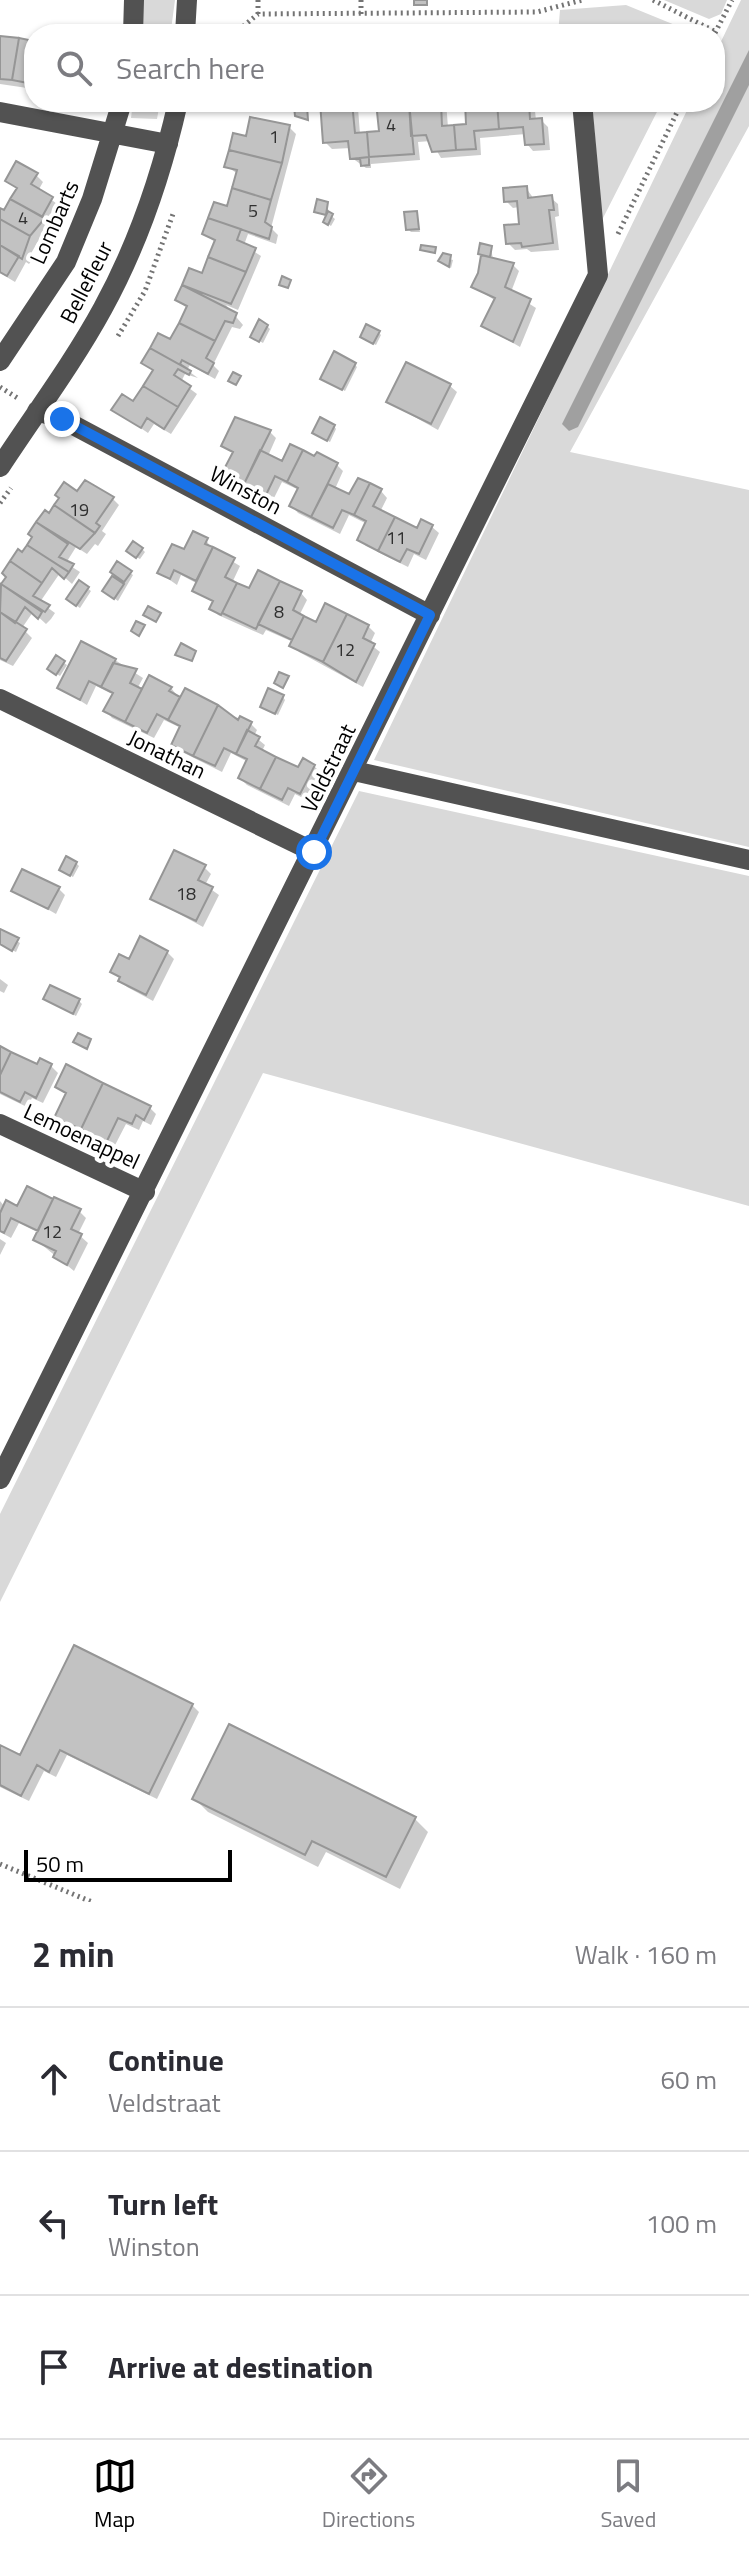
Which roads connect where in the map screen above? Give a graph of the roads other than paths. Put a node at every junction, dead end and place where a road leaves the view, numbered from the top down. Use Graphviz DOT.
graph roads {
  1 [pos="134,0"];
  2 [pos="187,0"];
  3 [pos="133,24"];
  4 [pos="186,24"];
  5 [pos="0,112"];
  6 [pos="119,112"];
  7 [pos="176,112"];
  8 [pos="583,112"];
  9 [pos="113,137"];
  10 [pos="168,144"];
  11 [pos="0,361"];
  12 [pos="37,411"];
  13 [pos="0,467"];
  14 [pos="430,615"];
  15 [pos="0,699"];
  16 [pos="354,771"];
  17 [pos="314,852"];
  18 [pos="749,860"];
  19 [pos="0,1124"];
  20 [pos="145,1192"];
  21 [pos="0,1479"];
  1 -- 3 [label="street"];
  2 -- 4 [label="street"];
  5 -- 9 [label="street"];
  6 -- 9 [label="street, Lombarts"];
  7 -- 10 [label="street, Bellefleur"];
  8 -- 14 [label="street, Veldstraat"];
  9 -- 10 [label="street"];
  9 -- 11 [label="street, Lombarts"];
  10 -- 12 [label="street, Bellefleur"];
  12 -- 13 [label="street, Bellefleur"];
  12 -- 14 [label="street, Winston"];
  14 -- 16 [label="street, Veldstraat"];
  15 -- 17 [label="street, Jonathan"];
  16 -- 17 [label="street, Veldstraat"];
  16 -- 18 [label="street"];
  17 -- 20 [label="street, Veldstraat"];
  19 -- 20 [label="street, Lemoenappel"];
  20 -- 21 [label="street, Veldstraat"];
}
